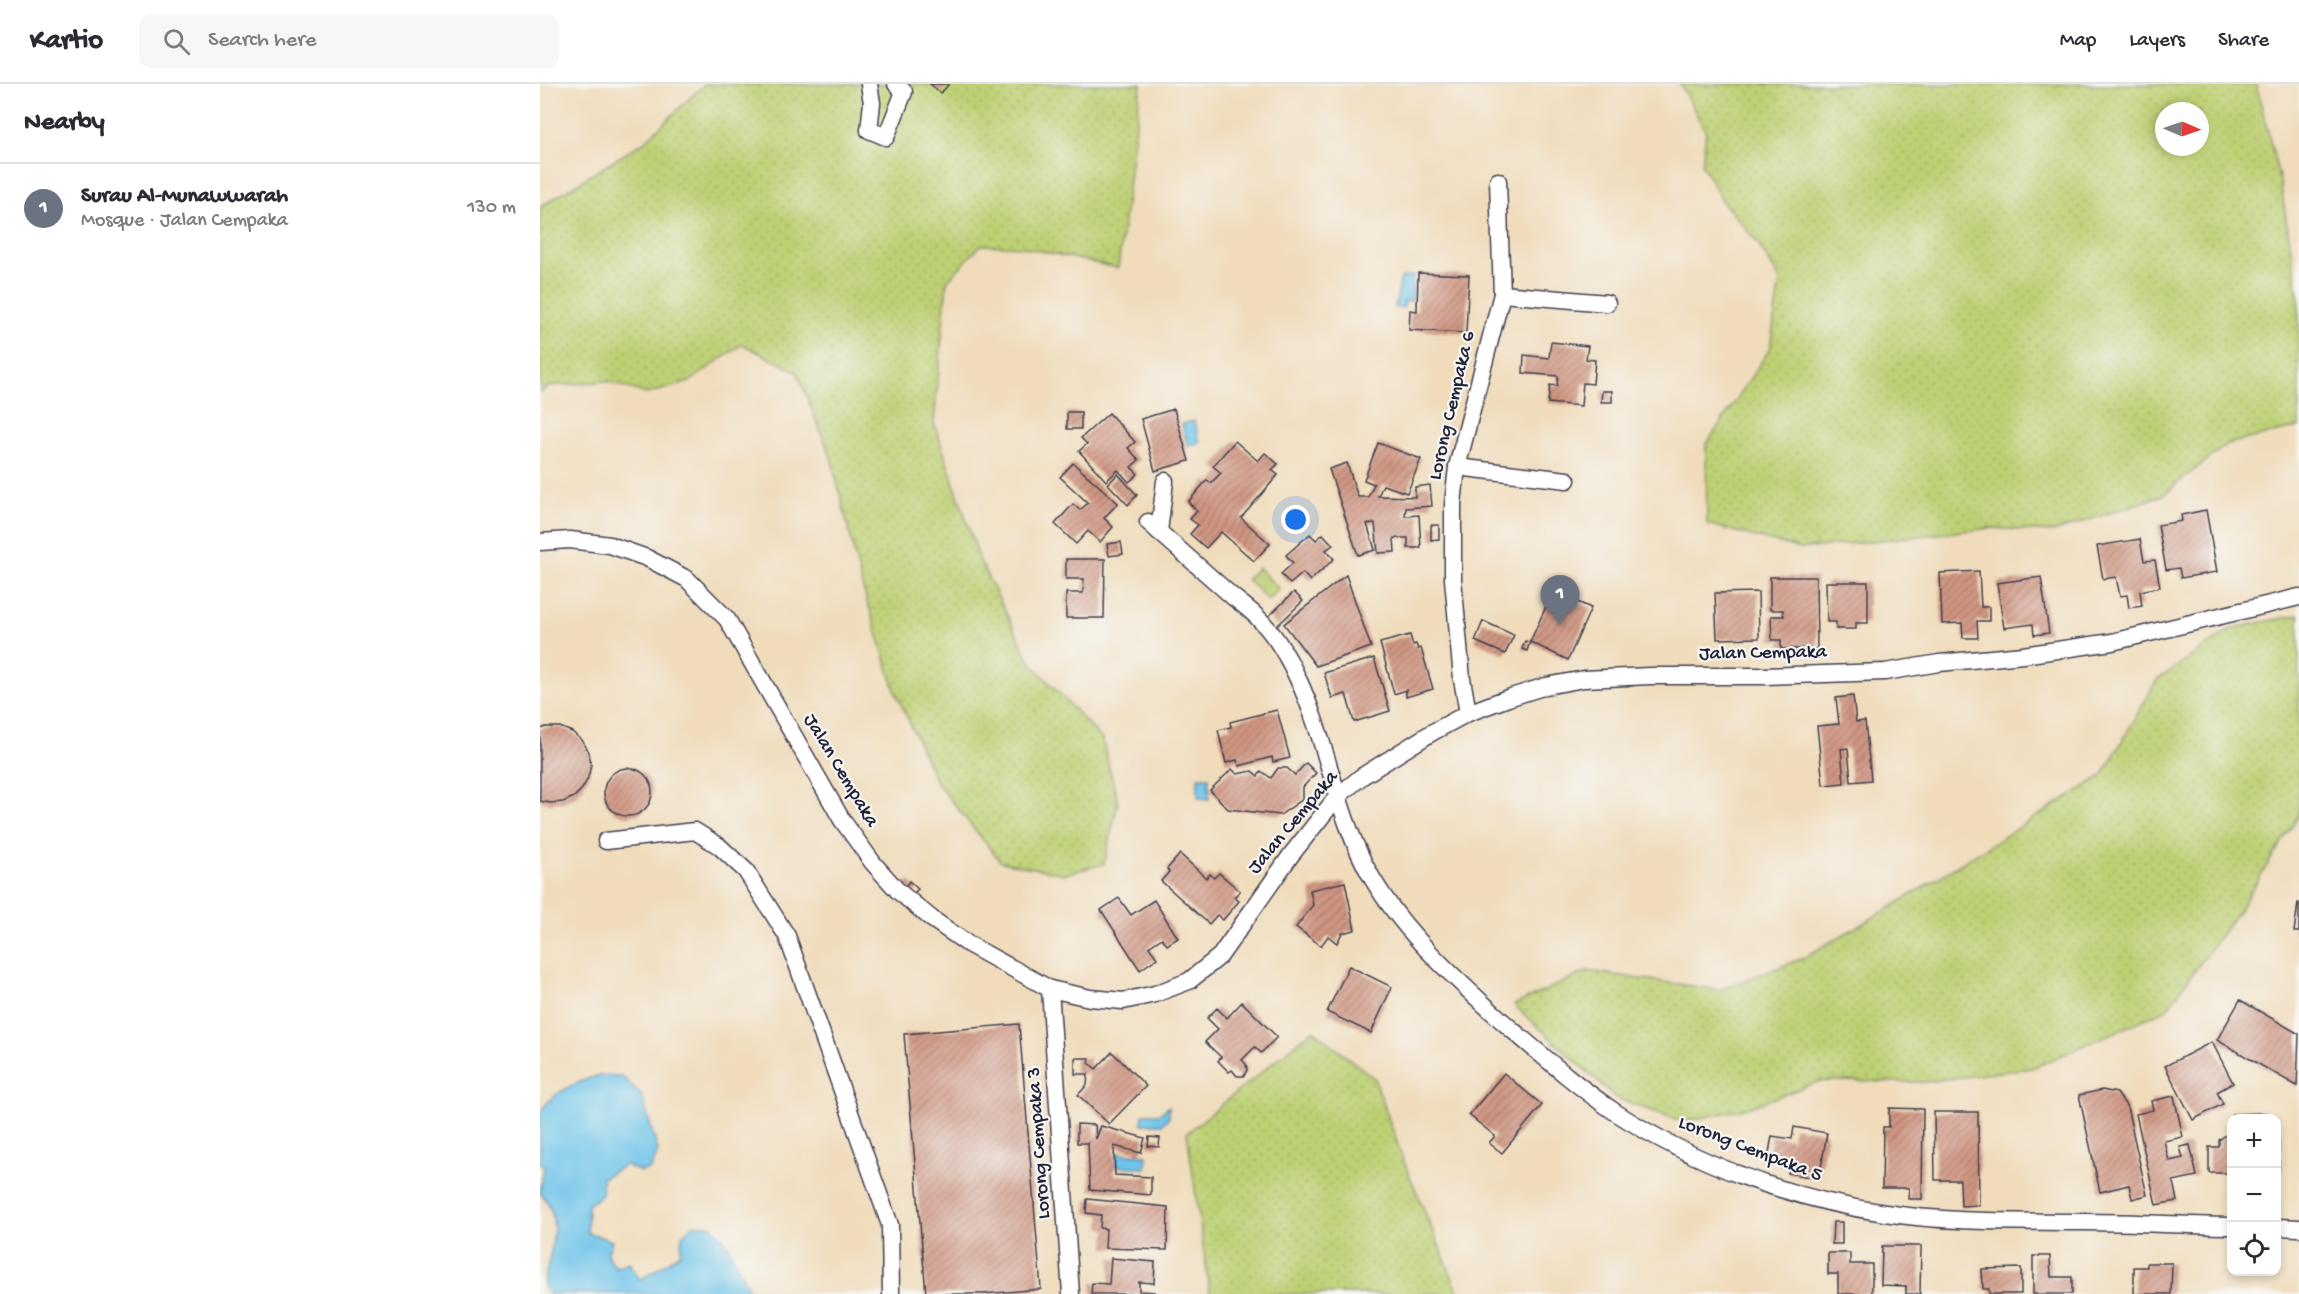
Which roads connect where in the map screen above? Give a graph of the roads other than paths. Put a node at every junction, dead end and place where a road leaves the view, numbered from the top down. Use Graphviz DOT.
graph roads {
  1 [pos="869,84"];
  2 [pos="896,84"];
  3 [pos="1498,181"];
  4 [pos="1502,294"];
  5 [pos="1606,303"];
  6 [pos="1457,467"];
  7 [pos="1567,480"];
  8 [pos="1165,481"];
  9 [pos="540,542"];
  10 [pos="2299,597"];
  11 [pos="1468,713"];
  12 [pos="1337,797"];
  13 [pos="606,841"];
  14 [pos="1050,989"];
  15 [pos="2227,1226"];
  16 [pos="2281,1227"];
  17 [pos="2299,1228"];
  18 [pos="891,1294"];
  19 [pos="1071,1294"];
  1 -- 2 [label="street"];
  3 -- 4 [label="street, Lorong Cempaka 6"];
  4 -- 5 [label="street"];
  4 -- 6 [label="street, Lorong Cempaka 6"];
  6 -- 7 [label="street"];
  6 -- 11 [label="street, Lorong Cempaka 6"];
  8 -- 12 [label="street, Lorong Cempaka 5"];
  9 -- 14 [label="street, Jalan Cempaka"];
  10 -- 11 [label="street, Jalan Cempaka"];
  11 -- 12 [label="street, Jalan Cempaka"];
  12 -- 14 [label="street, Jalan Cempaka"];
  12 -- 15 [label="street, Lorong Cempaka 5"];
  13 -- 18 [label="street"];
  14 -- 19 [label="street, Lorong Cempaka 3"];
  16 -- 17 [label="street"];
}
